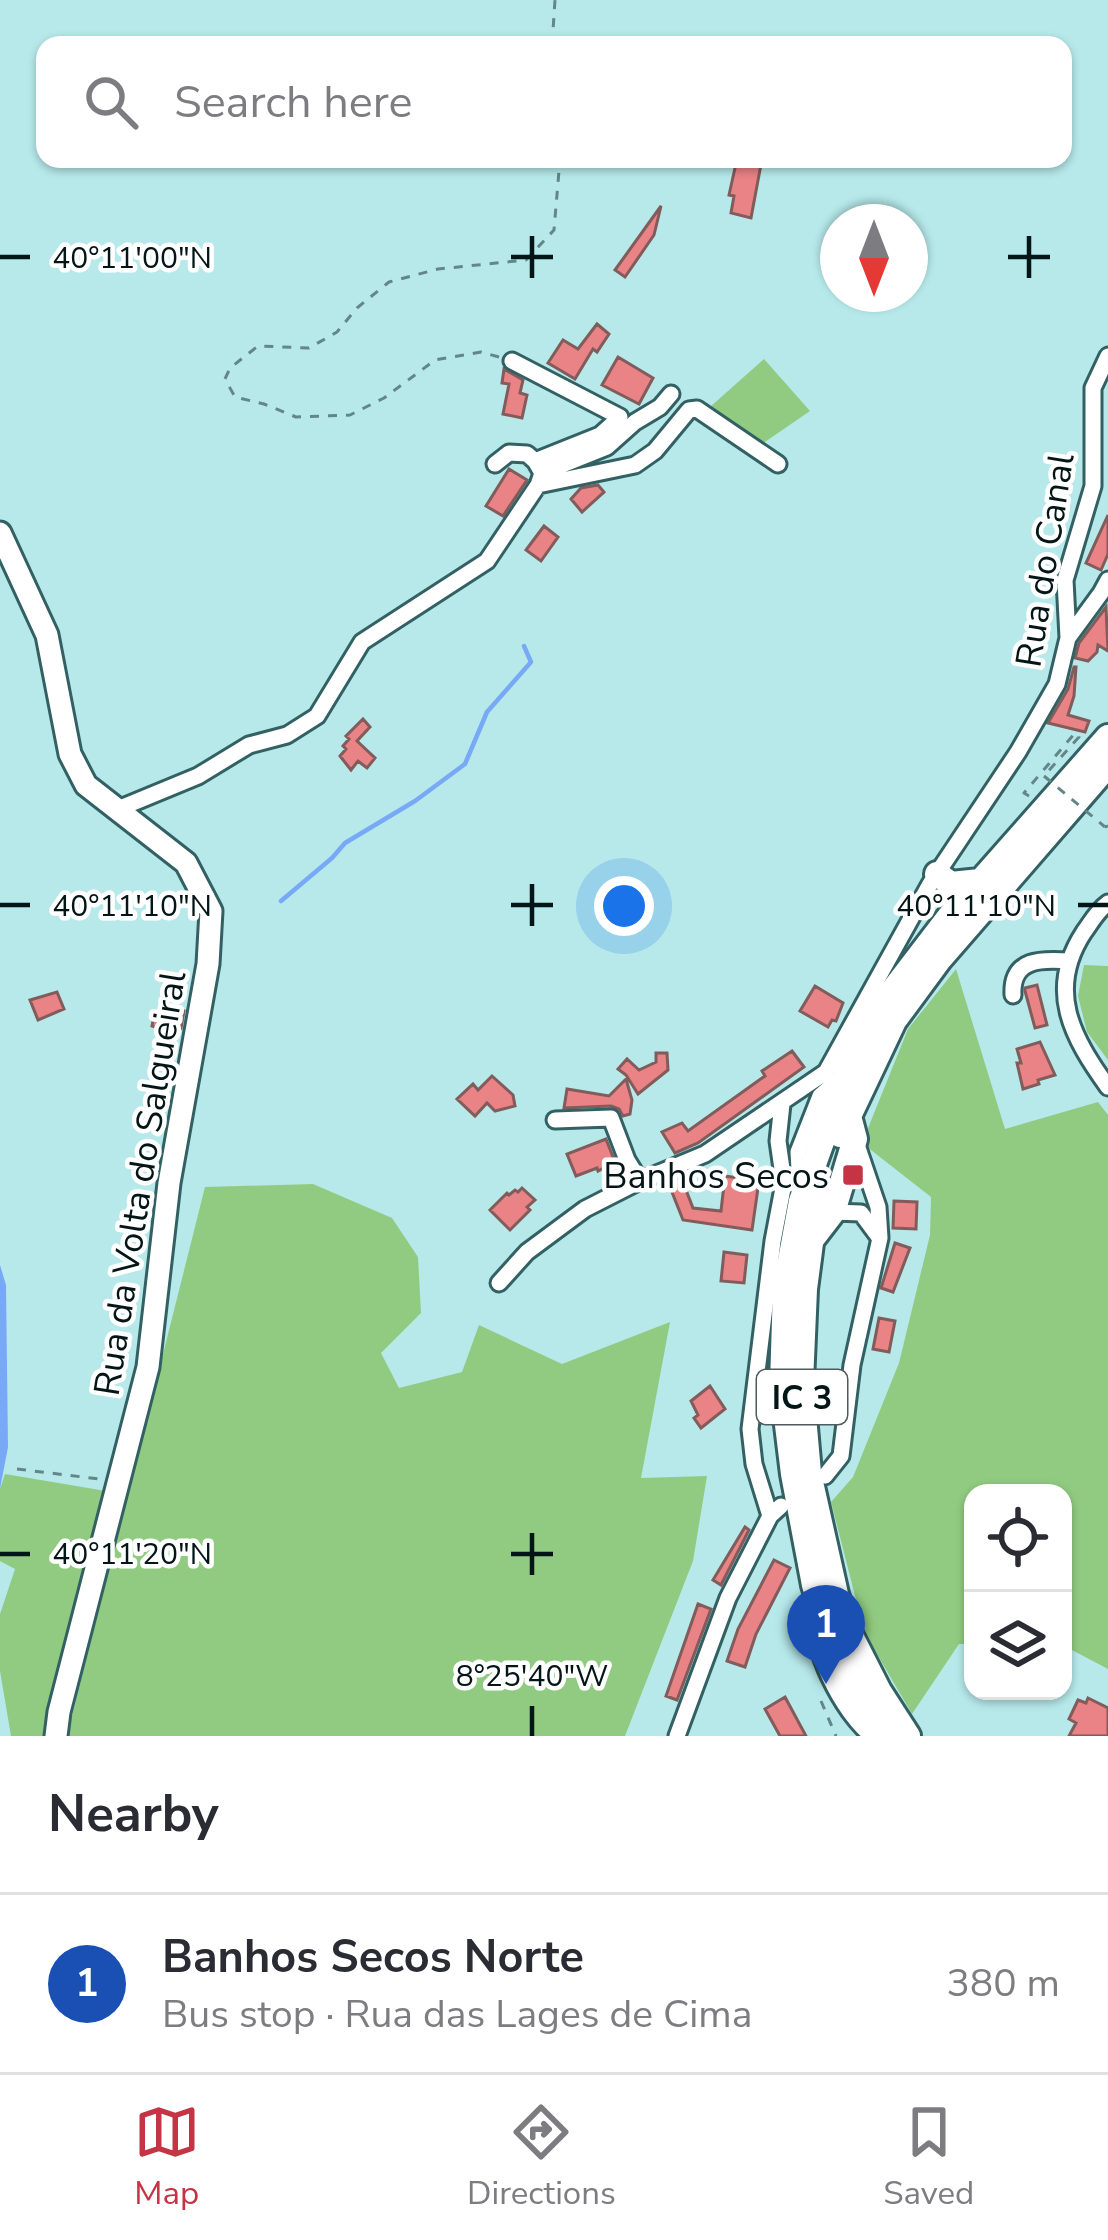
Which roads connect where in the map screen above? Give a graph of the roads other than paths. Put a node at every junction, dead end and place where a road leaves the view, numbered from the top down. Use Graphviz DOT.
graph roads {
  1 [pos="1108,356"];
  2 [pos="512,361"];
  3 [pos="671,394"];
  4 [pos="495,464"];
  5 [pos="778,464"];
  6 [pos="538,473"];
  7 [pos="0,533"];
  8 [pos="1108,580"];
  9 [pos="1068,638"];
  10 [pos="1108,737"];
  11 [pos="1108,765"];
  12 [pos="118,809"];
  13 [pos="933,879"];
  14 [pos="980,881"];
  15 [pos="1108,903"];
  16 [pos="949,917"];
  17 [pos="1069,961"];
  18 [pos="1013,995"];
  19 [pos="1108,1087"];
  20 [pos="782,1104"];
  21 [pos="848,1114"];
  22 [pos="555,1120"];
  23 [pos="855,1139"];
  24 [pos="640,1181"];
  25 [pos="833,1212"];
  26 [pos="880,1238"];
  27 [pos="812,1240"];
  28 [pos="500,1283"];
  29 [pos="825,1476"];
  30 [pos="818,1598"];
  31 [pos="56,1736"];
  32 [pos="677,1736"];
  33 [pos="872,1736"];
  34 [pos="884,1736"];
  35 [pos="908,1736"];
  1 -- 9 [label="street, Rua do Canal"];
  2 -- 6 [label="street"];
  3 -- 6 [label="street"];
  4 -- 6 [label="street"];
  5 -- 6 [label="street"];
  6 -- 12 [label="street"];
  7 -- 12 [label="main road, Rua da Volta do Salgueiral"];
  8 -- 9 [label="street"];
  9 -- 13 [label="street, Rua do Canal"];
  10 -- 14 [label="highway, IC 3"];
  11 -- 21 [label="highway, IC 3"];
  12 -- 31 [label="main road, Rua da Volta do Salgueiral"];
  13 -- 14 [label="highway"];
  13 -- 16 [label="highway"];
  13 -- 20 [label="street, Rua do Canal"];
  14 -- 16 [label="highway, IC 3"];
  15 -- 17 [label="street"];
  16 -- 30 [label="highway, IC 3"];
  17 -- 18 [label="street"];
  17 -- 19 [label="street"];
  20 -- 24 [label="street, Rua do Canal"];
  20 -- 32 [label="street"];
  21 -- 23 [label="highway"];
  21 -- 27 [label="highway, IC 3"];
  22 -- 24 [label="street"];
  23 -- 25 [label="highway"];
  23 -- 26 [label="street"];
  24 -- 28 [label="street, Rua do Canal"];
  25 -- 26 [label="street"];
  25 -- 27 [label="highway"];
  26 -- 29 [label="street"];
  27 -- 35 [label="highway, IC 3"];
  30 -- 33 [label="street"];
  30 -- 34 [label="highway, IC 3"];
}
